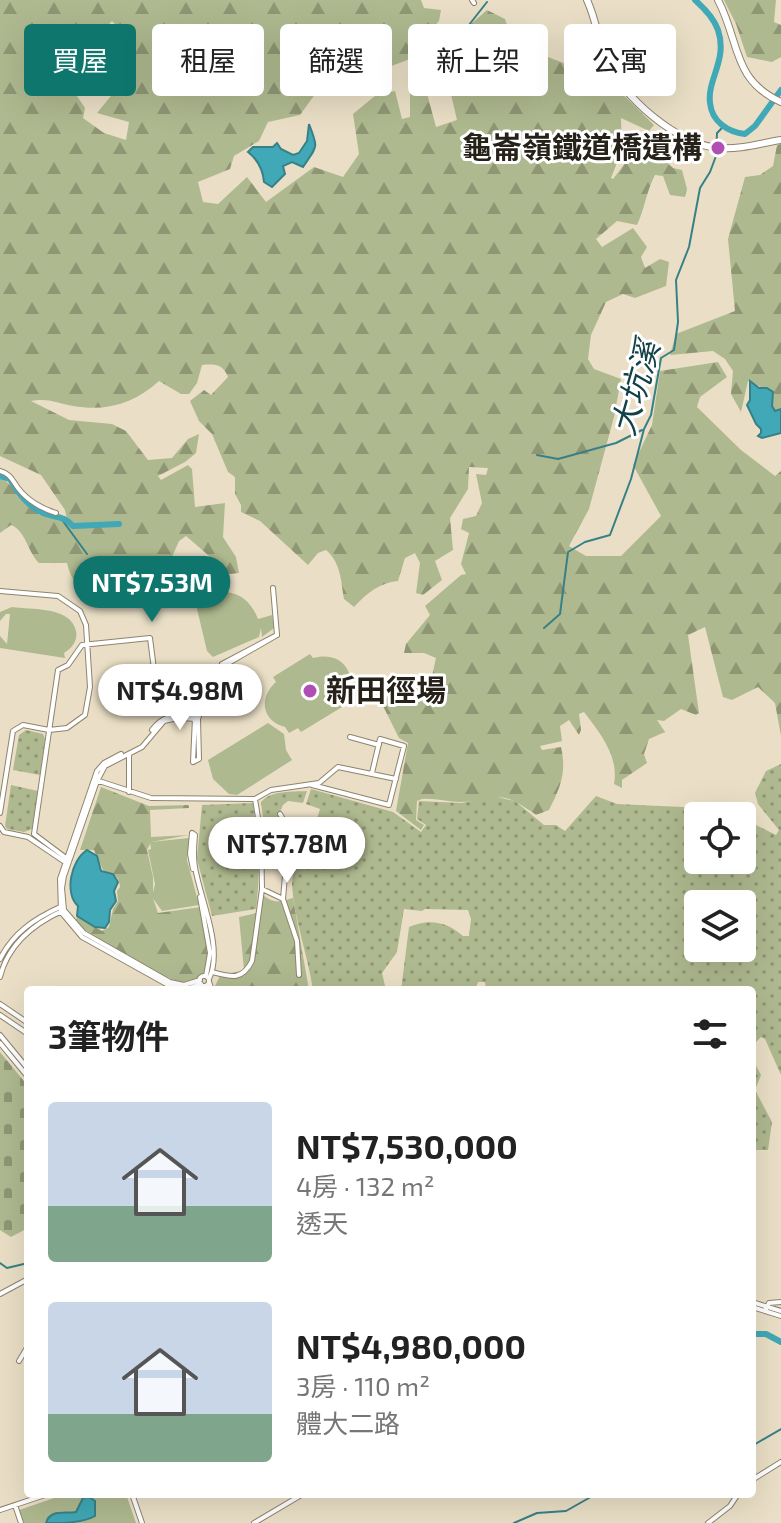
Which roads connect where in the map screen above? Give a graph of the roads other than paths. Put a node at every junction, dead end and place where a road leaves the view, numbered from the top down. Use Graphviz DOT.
graph roads {
  1 [pos="589,0"];
  2 [pos="720,0"];
  3 [pos="781,100"];
  4 [pos="781,138"];
  5 [pos="0,471"];
  6 [pos="56,513"];
  7 [pos="273,588"];
  8 [pos="0,591"];
  9 [pos="88,645"];
  10 [pos="156,685"];
  11 [pos="197,717"];
  12 [pos="49,730"];
  13 [pos="350,737"];
  14 [pos="379,745"];
  15 [pos="129,754"];
  16 [pos="372,773"];
  17 [pos="396,779"];
  18 [pos="96,780"];
  19 [pos="312,785"];
  20 [pos="129,792"];
  21 [pos="255,799"];
  22 [pos="0,813"];
  23 [pos="280,814"];
  24 [pos="0,826"];
  25 [pos="261,844"];
  26 [pos="67,860"];
  27 [pos="285,861"];
  28 [pos="262,889"];
  29 [pos="283,899"];
  30 [pos="62,908"];
  31 [pos="0,959"];
  32 [pos="212,972"];
  33 [pos="299,975"];
  34 [pos="0,977"];
  35 [pos="208,979"];
  36 [pos="174,986"];
  37 [pos="192,986"];
  38 [pos="211,986"];
  39 [pos="0,1004"];
  40 [pos="0,1015"];
  41 [pos="24,1020"];
  42 [pos="24,1031"];
  43 [pos="0,1035"];
  44 [pos="0,1043"];
  45 [pos="24,1064"];
  46 [pos="24,1072"];
  47 [pos="24,1281"];
  48 [pos="0,1294"];
  49 [pos="781,1302"];
  50 [pos="756,1305"];
  51 [pos="766,1309"];
  52 [pos="781,1313"];
  53 [pos="24,1353"];
  54 [pos="19,1361"];
  55 [pos="781,1462"];
  56 [pos="756,1478"];
  57 [pos="36,1498"];
  58 [pos="133,1498"];
  59 [pos="296,1498"];
  60 [pos="735,1498"];
  61 [pos="15,1505"];
  62 [pos="0,1510"];
  63 [pos="21,1523"];
  64 [pos="142,1523"];
  65 [pos="254,1523"];
  66 [pos="708,1523"];
  1 -- 4 [label="main road"];
  2 -- 3 [label="main road"];
  5 -- 6 [label="street"];
  7 -- 11 [label="street"];
  8 -- 9 [label="street"];
  9 -- 10 [label="street"];
  9 -- 12 [label="street"];
  9 -- 12 [label="street"];
  11 -- 11 [label="street"];
  11 -- 15 [label="street"];
  12 -- 22 [label="street"];
  12 -- 26 [label="street"];
  13 -- 14 [label="street"];
  14 -- 16 [label="street"];
  14 -- 17 [label="street"];
  15 -- 18 [label="street"];
  15 -- 20 [label="street"];
  16 -- 17 [label="street"];
  16 -- 19 [label="street"];
  17 -- 19 [label="street"];
  18 -- 20 [label="street"];
  18 -- 26 [label="street"];
  19 -- 21 [label="street"];
  20 -- 21 [label="street"];
  21 -- 25 [label="street"];
  23 -- 27 [label="street"];
  24 -- 26 [label="street"];
  25 -- 27 [label="street"];
  25 -- 28 [label="street"];
  26 -- 30 [label="street"];
  27 -- 29 [label="street"];
  28 -- 29 [label="street"];
  28 -- 32 [label="street"];
  29 -- 33 [label="street"];
  30 -- 31 [label="street"];
  30 -- 34 [label="street"];
  30 -- 36 [label="street"];
  32 -- 35 [label="street"];
  32 -- 35 [label="street"];
  35 -- 37 [label="street"];
  35 -- 38 [label="street"];
  39 -- 41 [label="street"];
  40 -- 42 [label="street"];
  43 -- 45 [label="street"];
  44 -- 46 [label="street"];
  47 -- 48 [label="street"];
  49 -- 51 [label="street"];
  50 -- 51 [label="street"];
  51 -- 52 [label="street"];
  53 -- 54 [label="street"];
  55 -- 56 [label="street"];
  57 -- 61 [label="street"];
  58 -- 64 [label="street"];
  59 -- 65 [label="street"];
  60 -- 66 [label="street"];
  61 -- 62 [label="street"];
  61 -- 63 [label="street"];
}
